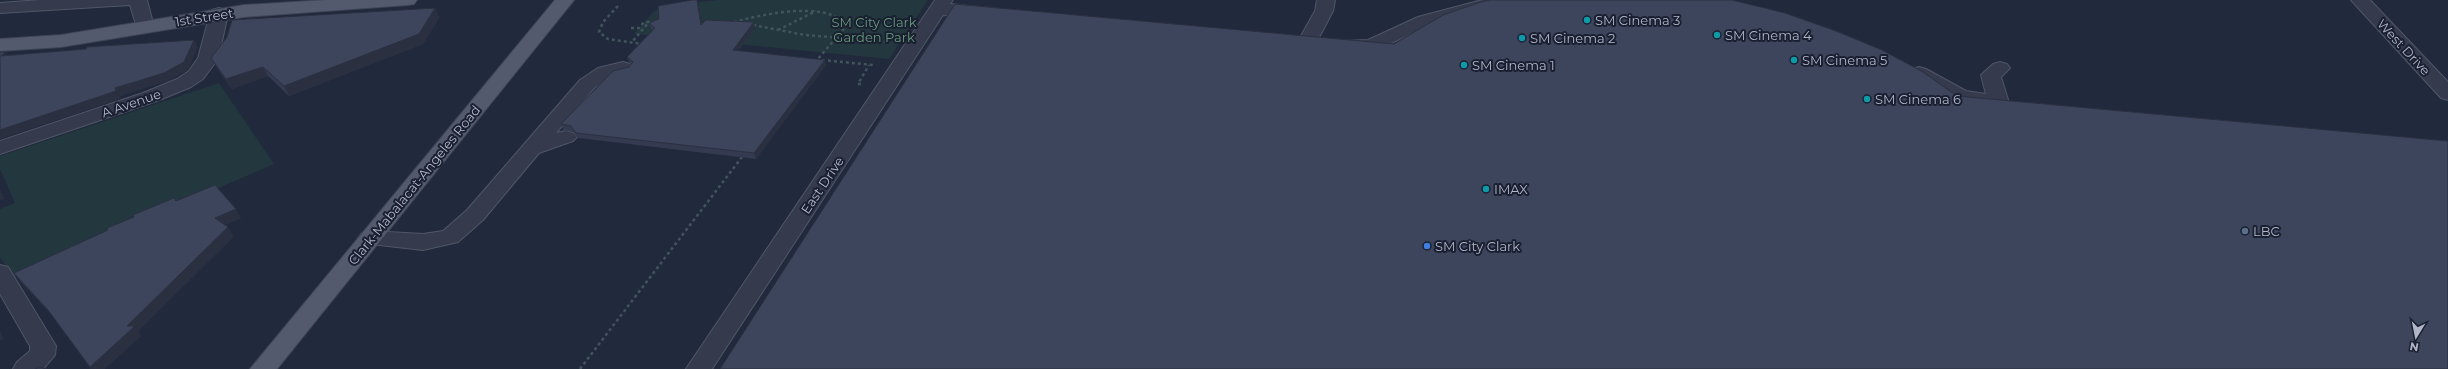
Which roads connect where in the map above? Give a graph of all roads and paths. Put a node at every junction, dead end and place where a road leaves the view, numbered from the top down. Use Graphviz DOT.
graph roads {
  1 [pos="129,0"];
  2 [pos="138,0"];
  3 [pos="408,0"];
  4 [pos="565,0"];
  5 [pos="1326,0"];
  6 [pos="1508,0"];
  7 [pos="2360,0"];
  8 [pos="100,1"];
  9 [pos="47,3"];
  10 [pos="21,4"];
  11 [pos="941,4"];
  12 [pos="618,6"];
  13 [pos="0,8"];
  14 [pos="817,11"];
  15 [pos="219,14"];
  16 [pos="1001,14"];
  17 [pos="728,21"];
  18 [pos="734,22"];
  19 [pos="745,24"];
  20 [pos="751,25"];
  21 [pos="145,27"];
  22 [pos="631,28"];
  23 [pos="777,30"];
  24 [pos="836,38"];
  25 [pos="632,43"];
  26 [pos="645,44"];
  27 [pos="915,44"];
  28 [pos="0,45"];
  29 [pos="818,59"];
  30 [pos="814,64"];
  31 [pos="1904,66"];
  32 [pos="623,68"];
  33 [pos="899,68"];
  34 [pos="2000,68"];
  35 [pos="2448,94"];
  36 [pos="566,137"];
  37 [pos="0,148"];
  38 [pos="531,149"];
  39 [pos="742,157"];
  40 [pos="370,238"];
  41 [pos="0,273"];
  42 [pos="26,369"];
  43 [pos="263,369"];
  44 [pos="580,369"];
  45 [pos="699,369"];
  1 -- 8 [label="street"];
  2 -- 21 [label="street"];
  3 -- 15 [label="main road, 1st Street"];
  4 -- 40 [label="main road, Clark-Mabalacat-Angeles Road"];
  5 -- 6 [label="street"];
  7 -- 35 [label="street, West Drive"];
  8 -- 9 [label="street"];
  9 -- 10 [label="street"];
  10 -- 13 [label="street"];
  11 -- 16 [label="street"];
  11 -- 27 [label="street, East Drive"];
  12 -- 25 [label="path"];
  14 -- 18 [label="path"];
  14 -- 23 [label="path"];
  14 -- 24 [label="path"];
  15 -- 21 [label="main road, 1st Street"];
  15 -- 37 [label="street, A Avenue"];
  17 -- 18 [label="path"];
  18 -- 19 [label="path"];
  20 -- 23 [label="path"];
  21 -- 28 [label="main road, 1st Street"];
  22 -- 25 [label="path"];
  23 -- 24 [label="path"];
  24 -- 27 [label="path"];
  24 -- 29 [label="path"];
  25 -- 26 [label="path"];
  27 -- 33 [label="street, East Drive"];
  29 -- 30 [label="path"];
  29 -- 33 [label="path"];
  31 -- 34 [label="street"];
  32 -- 38 [label="street"];
  33 -- 45 [label="street, East Drive"];
  36 -- 38 [label="street"];
  38 -- 40 [label="street"];
  39 -- 44 [label="path"];
  40 -- 43 [label="main road, Clark-Mabalacat-Angeles Road"];
  41 -- 42 [label="street"];
}
